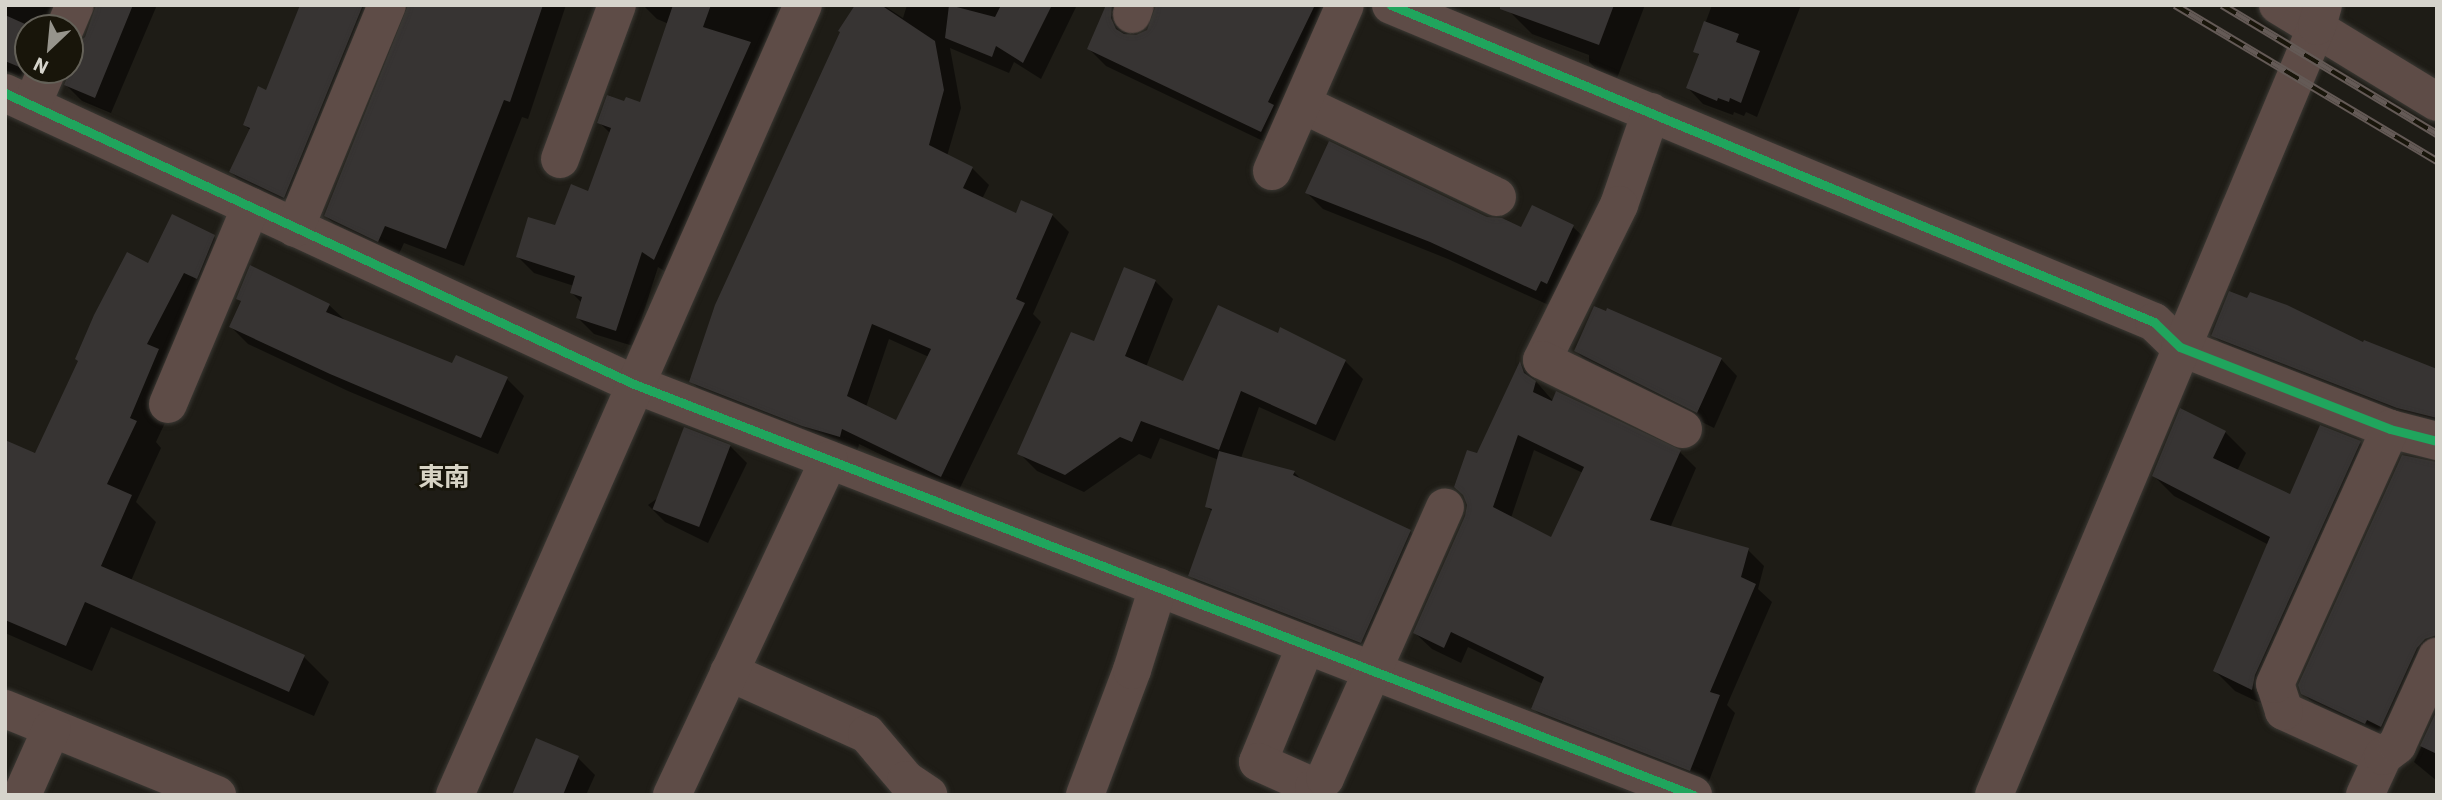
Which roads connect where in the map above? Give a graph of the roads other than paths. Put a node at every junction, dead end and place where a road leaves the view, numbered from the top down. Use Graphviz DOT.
graph roads {
  1 [pos="387,5"];
  2 [pos="617,5"];
  3 [pos="803,5"];
  4 [pos="1345,5"];
  5 [pos="1391,5"];
  6 [pos="2278,5"];
  7 [pos="2320,16"];
  8 [pos="33,84"];
  9 [pos="19,99"];
  10 [pos="2437,102"];
  11 [pos="1302,104"];
  12 [pos="1651,112"];
  13 [pos="559,159"];
  14 [pos="1272,171"];
  15 [pos="1497,197"];
  16 [pos="251,206"];
  17 [pos="295,228"];
  18 [pos="2180,347"];
  19 [pos="634,384"];
  20 [pos="168,404"];
  21 [pos="1682,429"];
  22 [pos="2390,429"];
  23 [pos="2437,441"];
  24 [pos="830,460"];
  25 [pos="1445,507"];
  26 [pos="1158,587"];
  27 [pos="1306,645"];
  28 [pos="2437,657"];
  29 [pos="1374,671"];
  30 [pos="729,672"];
  31 [pos="5,709"];
  32 [pos="52,728"];
  33 [pos="2383,756"];
  34 [pos="22,795"];
  35 [pos="217,795"];
  36 [pos="455,795"];
  37 [pos="671,795"];
  38 [pos="928,795"];
  39 [pos="1085,795"];
  40 [pos="1693,795"];
  41 [pos="1994,795"];
  42 [pos="2365,795"];
  1 -- 17 [label="street"];
  2 -- 13 [label="street"];
  3 -- 19 [label="street"];
  4 -- 11 [label="street"];
  5 -- 12 [label="street"];
  6 -- 7 [label="street"];
  7 -- 10 [label="street"];
  7 -- 18 [label="street"];
  8 -- 9 [label="street"];
  9 -- 16 [label="street"];
  11 -- 14 [label="street"];
  11 -- 15 [label="street"];
  12 -- 18 [label="street"];
  12 -- 21 [label="street"];
  16 -- 17 [label="street"];
  16 -- 20 [label="street"];
  17 -- 19 [label="street"];
  18 -- 22 [label="street"];
  18 -- 41 [label="street"];
  19 -- 24 [label="street"];
  19 -- 36 [label="street"];
  22 -- 23 [label="street"];
  22 -- 33 [label="street"];
  24 -- 26 [label="street"];
  24 -- 30 [label="street"];
  25 -- 29 [label="street"];
  26 -- 27 [label="street"];
  26 -- 39 [label="street"];
  27 -- 29 [label="street"];
  27 -- 29 [label="street"];
  28 -- 33 [label="street"];
  29 -- 40 [label="street"];
  30 -- 37 [label="street"];
  30 -- 38 [label="street"];
  31 -- 32 [label="street"];
  32 -- 34 [label="street"];
  32 -- 35 [label="street"];
  33 -- 42 [label="street"];
}
